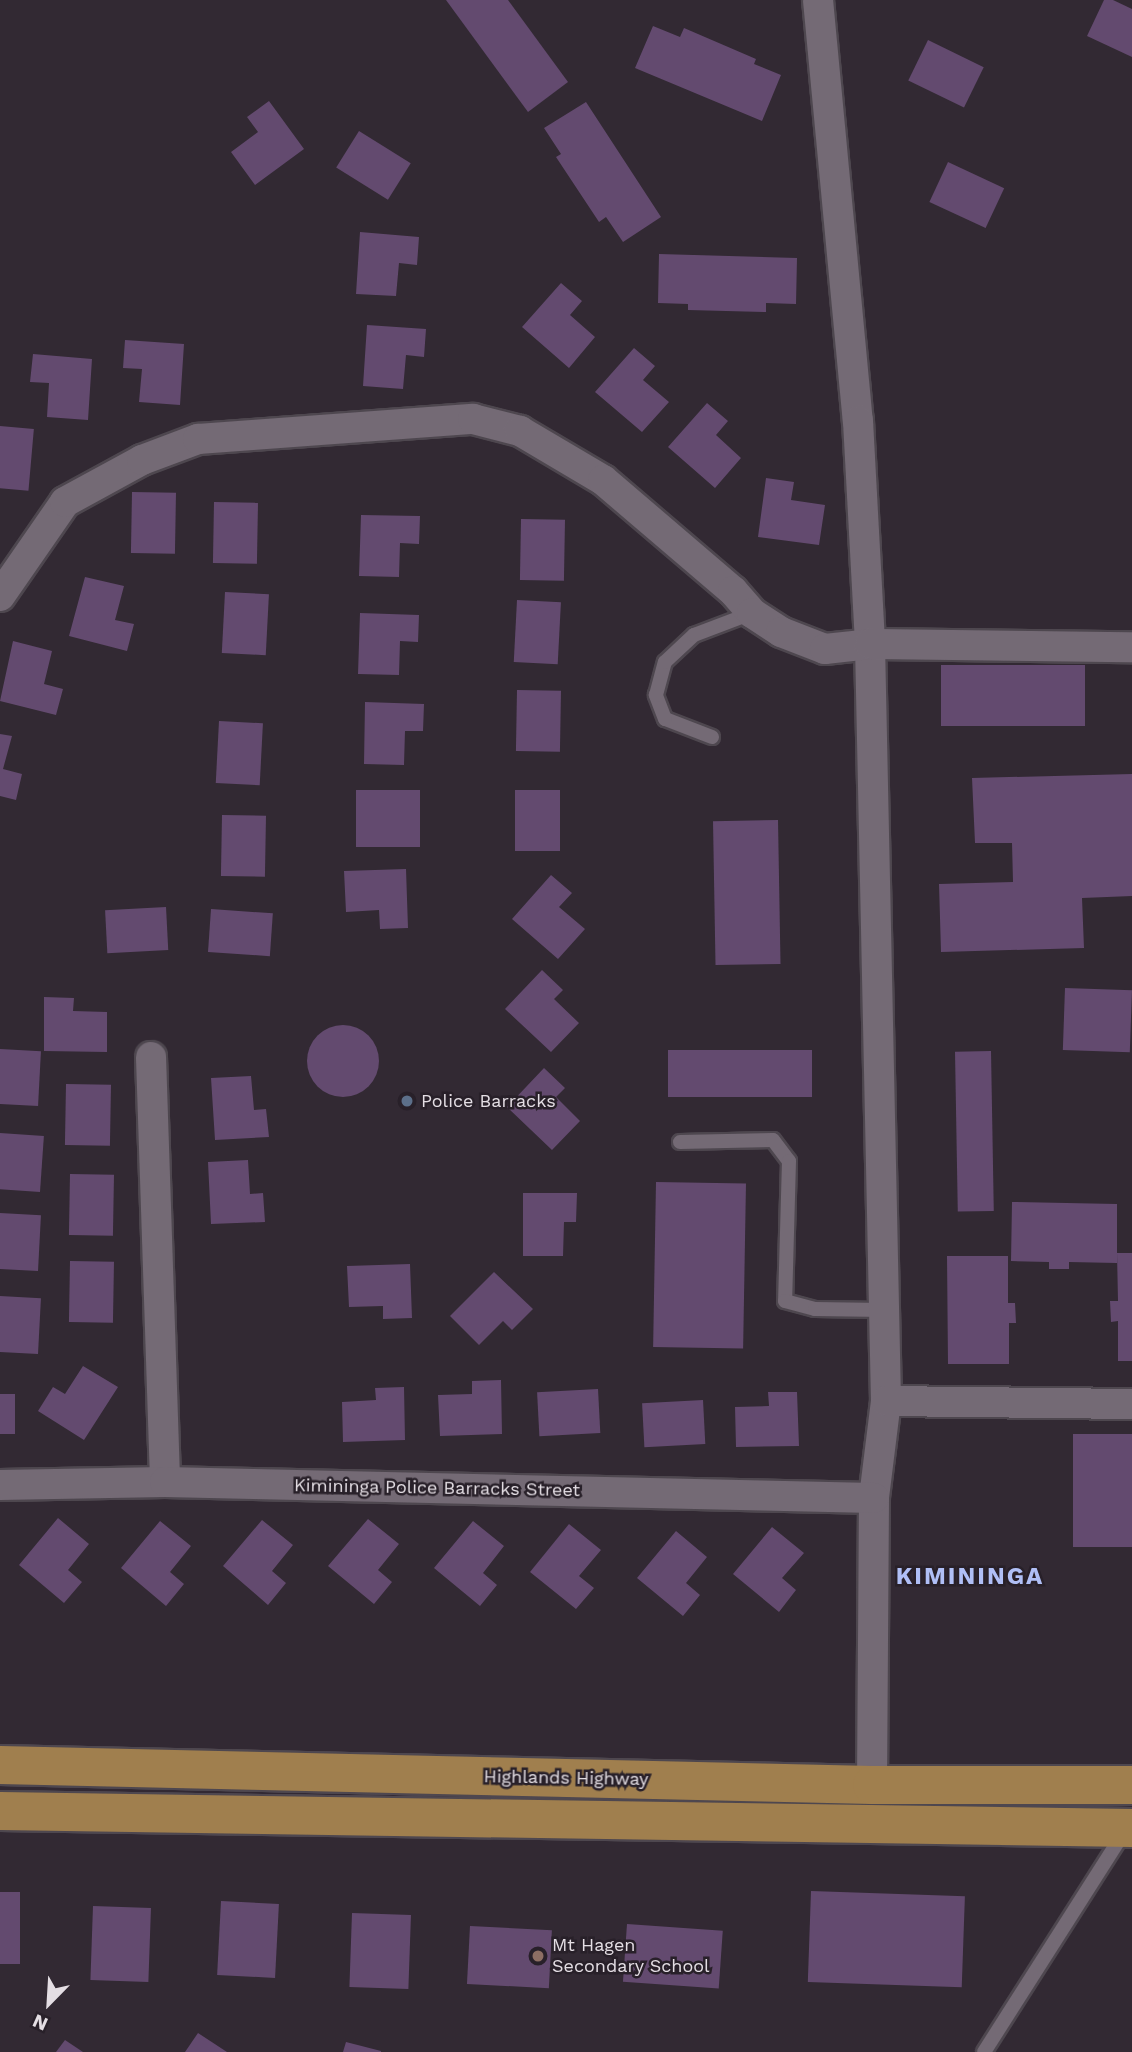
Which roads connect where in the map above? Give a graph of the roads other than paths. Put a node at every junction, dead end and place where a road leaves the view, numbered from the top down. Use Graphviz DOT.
graph roads {
  1 [pos="818,0"];
  2 [pos="0,596"];
  3 [pos="752,613"];
  4 [pos="870,644"];
  5 [pos="1132,647"];
  6 [pos="712,737"];
  7 [pos="151,1057"];
  8 [pos="680,1142"];
  9 [pos="884,1310"];
  10 [pos="886,1401"];
  11 [pos="1132,1404"];
  12 [pos="165,1482"];
  13 [pos="0,1485"];
  14 [pos="874,1498"];
  15 [pos="0,1765"];
  16 [pos="872,1785"];
  17 [pos="1132,1785"];
  18 [pos="0,1811"];
  19 [pos="1130,1825"];
  20 [pos="984,2052"];
  1 -- 4 [label="street"];
  2 -- 3 [label="street"];
  3 -- 4 [label="street"];
  3 -- 6 [label="lane"];
  4 -- 5 [label="street"];
  4 -- 9 [label="street"];
  7 -- 12 [label="street"];
  8 -- 9 [label="lane"];
  9 -- 10 [label="street"];
  10 -- 11 [label="street"];
  10 -- 14 [label="street"];
  12 -- 13 [label="street, Kimininga Police Barracks Street"];
  12 -- 14 [label="street, Kimininga Police Barracks Street"];
  14 -- 16 [label="street"];
  15 -- 16 [label="highway, Highlands Highway"];
  16 -- 17 [label="highway, Highlands Highway"];
  18 -- 19 [label="highway"];
  19 -- 20 [label="lane"];
}
